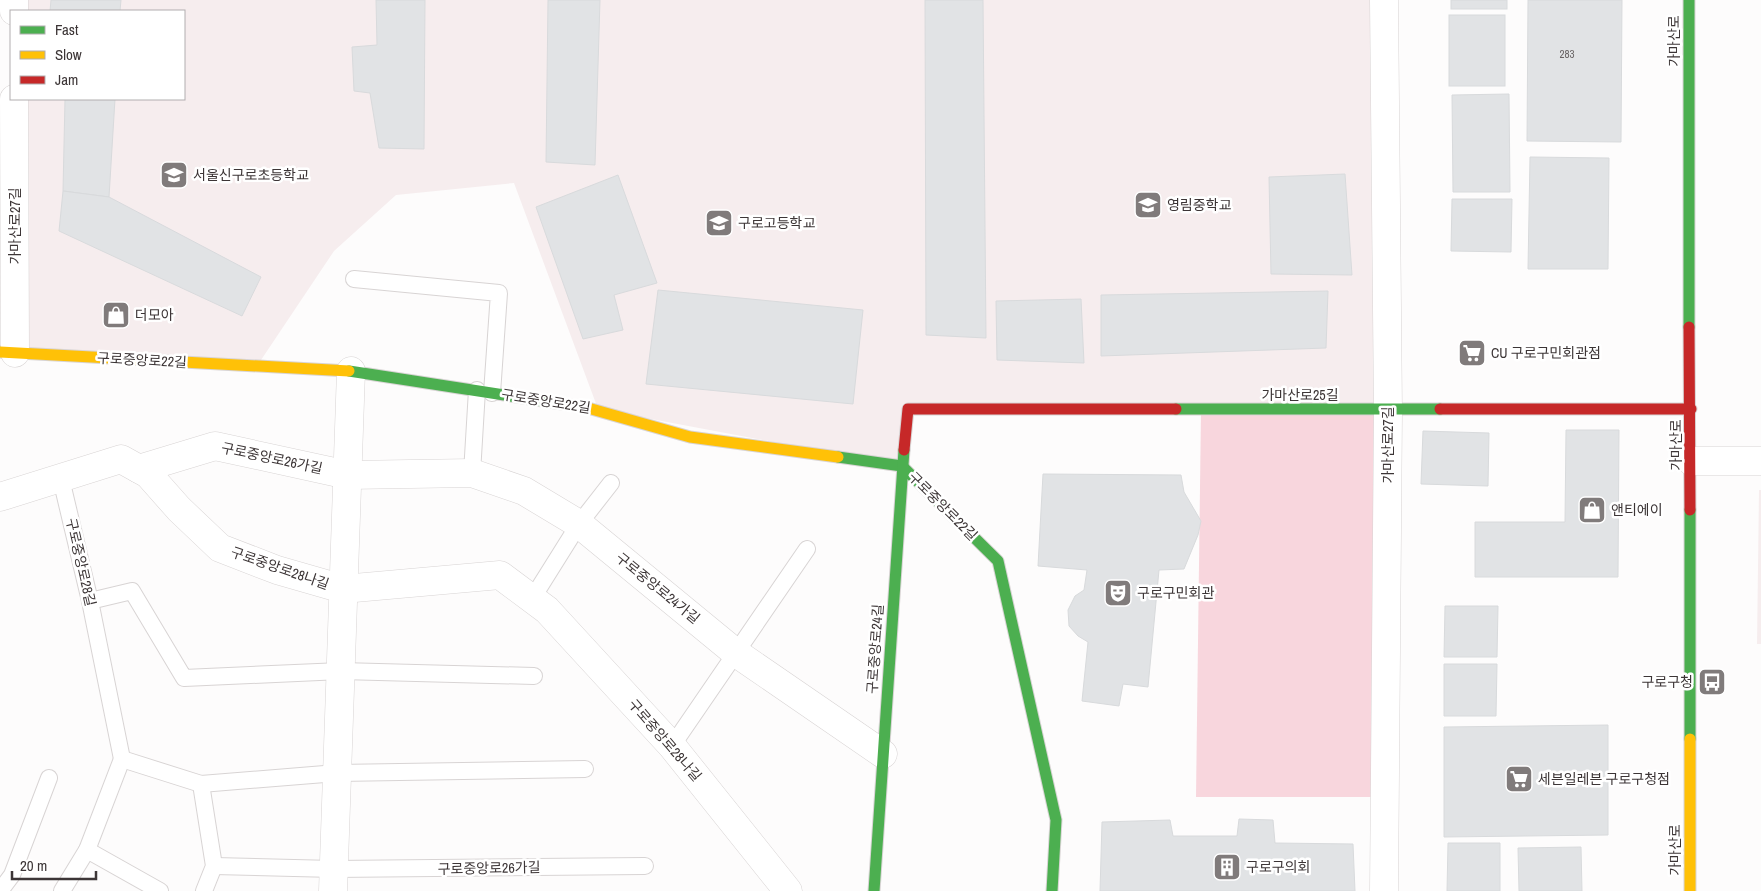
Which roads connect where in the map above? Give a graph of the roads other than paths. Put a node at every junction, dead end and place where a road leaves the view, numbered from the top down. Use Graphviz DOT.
graph roads {
  1 [pos="1384,0"];
  2 [pos="1689,0"];
  3 [pos="14,100"];
  4 [pos="354,279"];
  5 [pos="8,353"];
  6 [pos="351,372"];
  7 [pos="485,392"];
  8 [pos="908,409"];
  9 [pos="1691,410"];
  10 [pos="1388,411"];
  11 [pos="1691,461"];
  12 [pos="1761,461"];
  13 [pos="902,466"];
  14 [pos="139,469"];
  15 [pos="472,473"];
  16 [pos="348,475"];
  17 [pos="61,479"];
  18 [pos="611,482"];
  19 [pos="0,496"];
  20 [pos="579,524"];
  21 [pos="807,549"];
  22 [pos="344,589"];
  23 [pos="532,599"];
  24 [pos="90,601"];
  25 [pos="736,653"];
  26 [pos="341,672"];
  27 [pos="534,676"];
  28 [pos="672,746"];
  29 [pos="883,754"];
  30 [pos="122,759"];
  31 [pos="585,768"];
  32 [pos="337,773"];
  33 [pos="49,778"];
  34 [pos="201,784"];
  35 [pos="87,850"];
  36 [pos="214,866"];
  37 [pos="645,866"];
  38 [pos="334,880"];
  39 [pos="0,891"];
  40 [pos="62,891"];
  41 [pos="160,891"];
  42 [pos="204,891"];
  43 [pos="788,891"];
  44 [pos="874,891"];
  45 [pos="1052,891"];
  46 [pos="1384,891"];
  47 [pos="1690,891"];
  1 -- 10 [label="street, 가마산로27길"];
  2 -- 9 [label="street, 가마산로"];
  3 -- 5 [label="street, 가마산로27길"];
  4 -- 7 [label="lane, 구로중앙로22길"];
  5 -- 6 [label="street, 구로중앙로22길"];
  6 -- 7 [label="street, 구로중앙로22길"];
  6 -- 16 [label="street"];
  7 -- 13 [label="street, 구로중앙로22길"];
  7 -- 15 [label="lane"];
  8 -- 10 [label="street, 가마산로25길"];
  8 -- 13 [label="street, 구로중앙로24길"];
  9 -- 10 [label="street, 가마산로25길"];
  9 -- 11 [label="street, 가마산로"];
  10 -- 46 [label="street, 가마산로27길"];
  11 -- 12 [label="street"];
  11 -- 47 [label="street, 가마산로"];
  13 -- 29 [label="street, 구로중앙로24길"];
  13 -- 45 [label="street, 구로중앙로22길"];
  14 -- 16 [label="street, 구로중앙로26가길"];
  14 -- 17 [label="street, 구로중앙로28나길"];
  14 -- 22 [label="street, 구로중앙로28나길"];
  15 -- 16 [label="street, 구로중앙로24가길"];
  15 -- 20 [label="street, 구로중앙로24가길"];
  16 -- 22 [label="street"];
  17 -- 19 [label="street, 구로중앙로28나길"];
  17 -- 24 [label="lane, 구로중앙로28길"];
  18 -- 20 [label="lane"];
  20 -- 23 [label="lane"];
  20 -- 25 [label="street, 구로중앙로24가길"];
  21 -- 25 [label="lane"];
  22 -- 23 [label="street, 구로중앙로28나길"];
  22 -- 26 [label="street"];
  23 -- 28 [label="street, 구로중앙로28나길"];
  24 -- 26 [label="lane"];
  24 -- 30 [label="lane, 구로중앙로28길"];
  25 -- 28 [label="lane"];
  25 -- 29 [label="street, 구로중앙로24가길"];
  26 -- 27 [label="lane"];
  26 -- 32 [label="street"];
  28 -- 43 [label="street, 구로중앙로28나길"];
  29 -- 44 [label="street, 구로중앙로24길"];
  30 -- 34 [label="lane"];
  30 -- 35 [label="lane"];
  31 -- 32 [label="lane"];
  32 -- 34 [label="lane"];
  32 -- 38 [label="street"];
  33 -- 39 [label="lane"];
  34 -- 36 [label="lane"];
  35 -- 40 [label="lane"];
  35 -- 41 [label="lane"];
  36 -- 38 [label="lane, 구로중앙로26가길"];
  36 -- 42 [label="lane"];
  37 -- 38 [label="lane, 구로중앙로26가길"];
}
